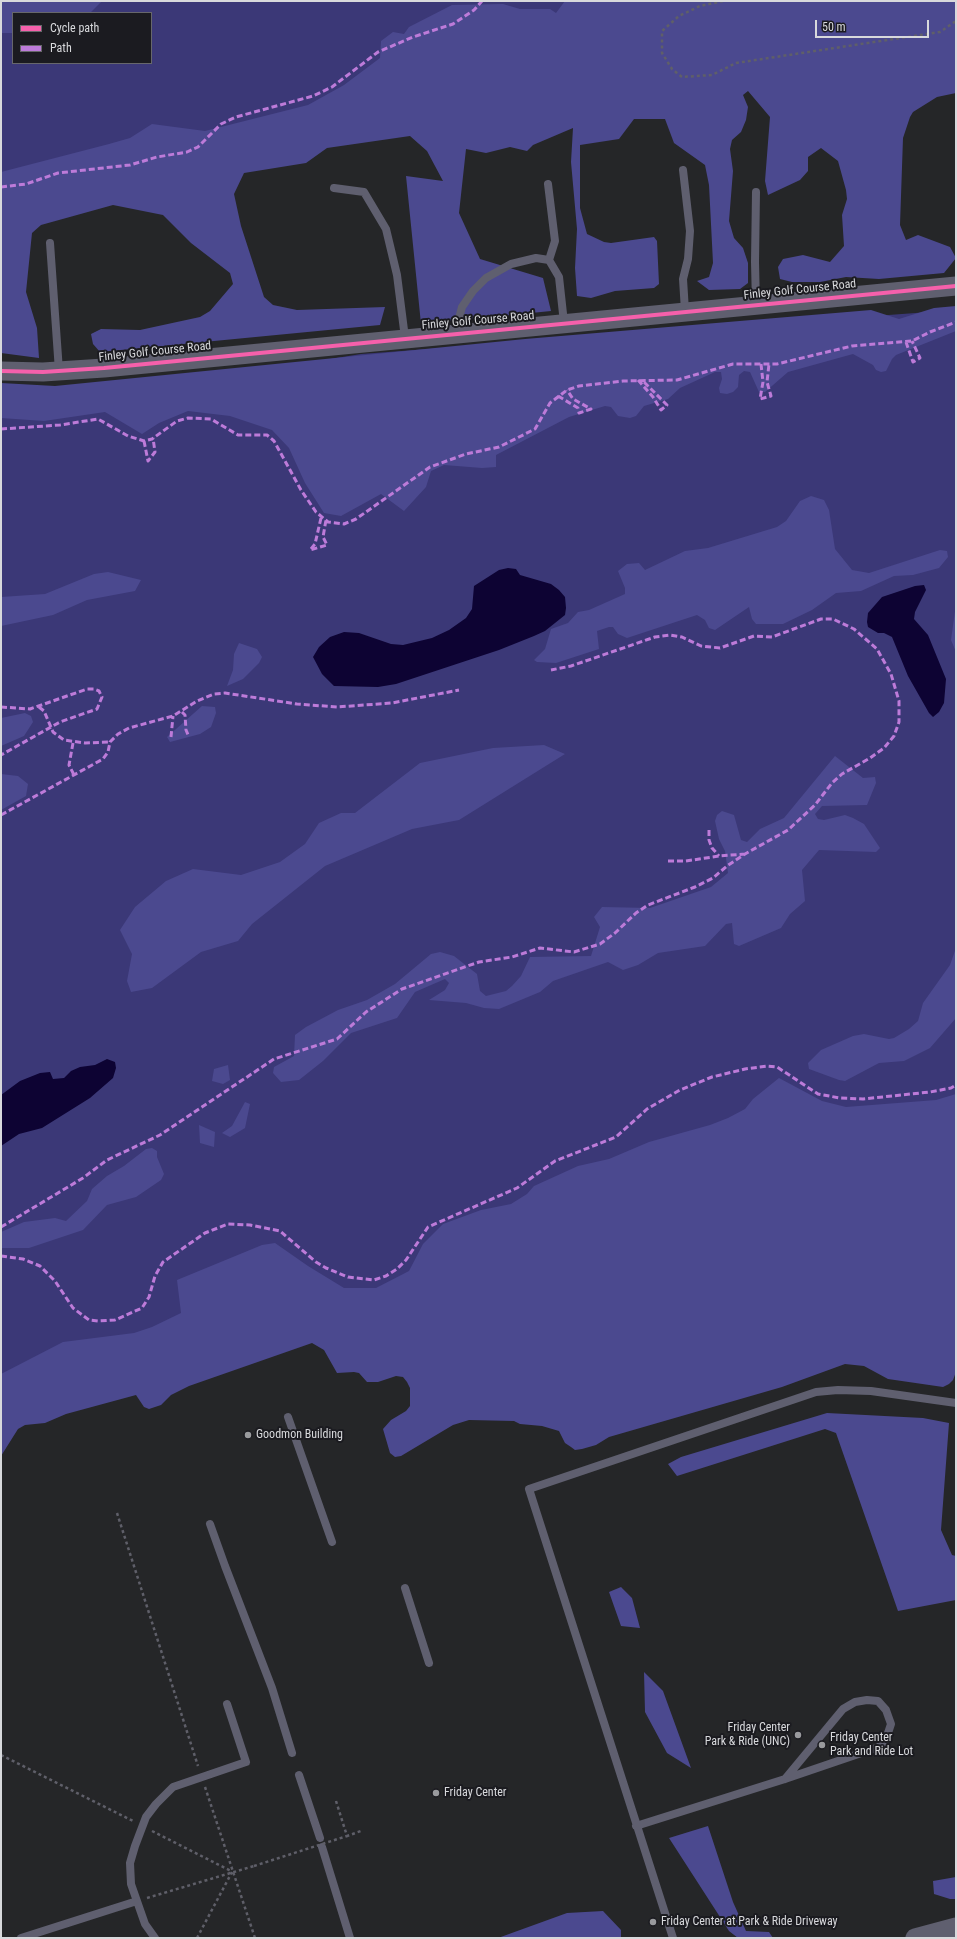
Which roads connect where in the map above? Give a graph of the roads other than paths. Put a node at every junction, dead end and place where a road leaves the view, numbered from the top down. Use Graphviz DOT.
graph roads {
  1 [pos="683,170"];
  2 [pos="548,184"];
  3 [pos="334,188"];
  4 [pos="756,192"];
  5 [pos="50,242"];
  6 [pos="549,260"];
  7 [pos="956,286"];
  8 [pos="756,305"];
  9 [pos="685,312"];
  10 [pos="564,323"];
  11 [pos="455,333"];
  12 [pos="405,338"];
  13 [pos="1,371"];
  14 [pos="59,371"];
  15 [pos="956,1403"];
  16 [pos="288,1417"];
  17 [pos="210,1524"];
  18 [pos="332,1542"];
  19 [pos="406,1588"];
  20 [pos="429,1663"];
  21 [pos="227,1704"];
  22 [pos="292,1754"];
  23 [pos="299,1776"];
  24 [pos="785,1779"];
  25 [pos="636,1826"];
  26 [pos="320,1838"];
  27 [pos="322,1847"];
  28 [pos="137,1901"];
  29 [pos="956,1927"];
  30 [pos="21,1938"];
  31 [pos="155,1938"];
  32 [pos="350,1938"];
  33 [pos="673,1938"];
  34 [pos="915,1938"];
  1 -- 9 [label="lane"];
  2 -- 6 [label="lane"];
  3 -- 12 [label="lane"];
  4 -- 8 [label="lane"];
  5 -- 14 [label="lane"];
  6 -- 10 [label="lane"];
  6 -- 11 [label="lane"];
  7 -- 8 [label="street, Finley Golf Course Road"];
  8 -- 9 [label="street, Finley Golf Course Road"];
  9 -- 10 [label="street, Finley Golf Course Road"];
  10 -- 11 [label="street, Finley Golf Course Road"];
  11 -- 12 [label="street, Finley Golf Course Road"];
  12 -- 14 [label="street, Finley Golf Course Road"];
  13 -- 14 [label="street, Finley Golf Course Road"];
  15 -- 25 [label="lane"];
  16 -- 18 [label="lane"];
  17 -- 22 [label="lane"];
  19 -- 20 [label="lane"];
  21 -- 28 [label="lane"];
  23 -- 26 [label="lane"];
  24 -- 24 [label="lane"];
  24 -- 25 [label="lane"];
  25 -- 33 [label="lane"];
  27 -- 32 [label="lane"];
  28 -- 30 [label="lane"];
  28 -- 31 [label="lane"];
  29 -- 34 [label="street"];
}
